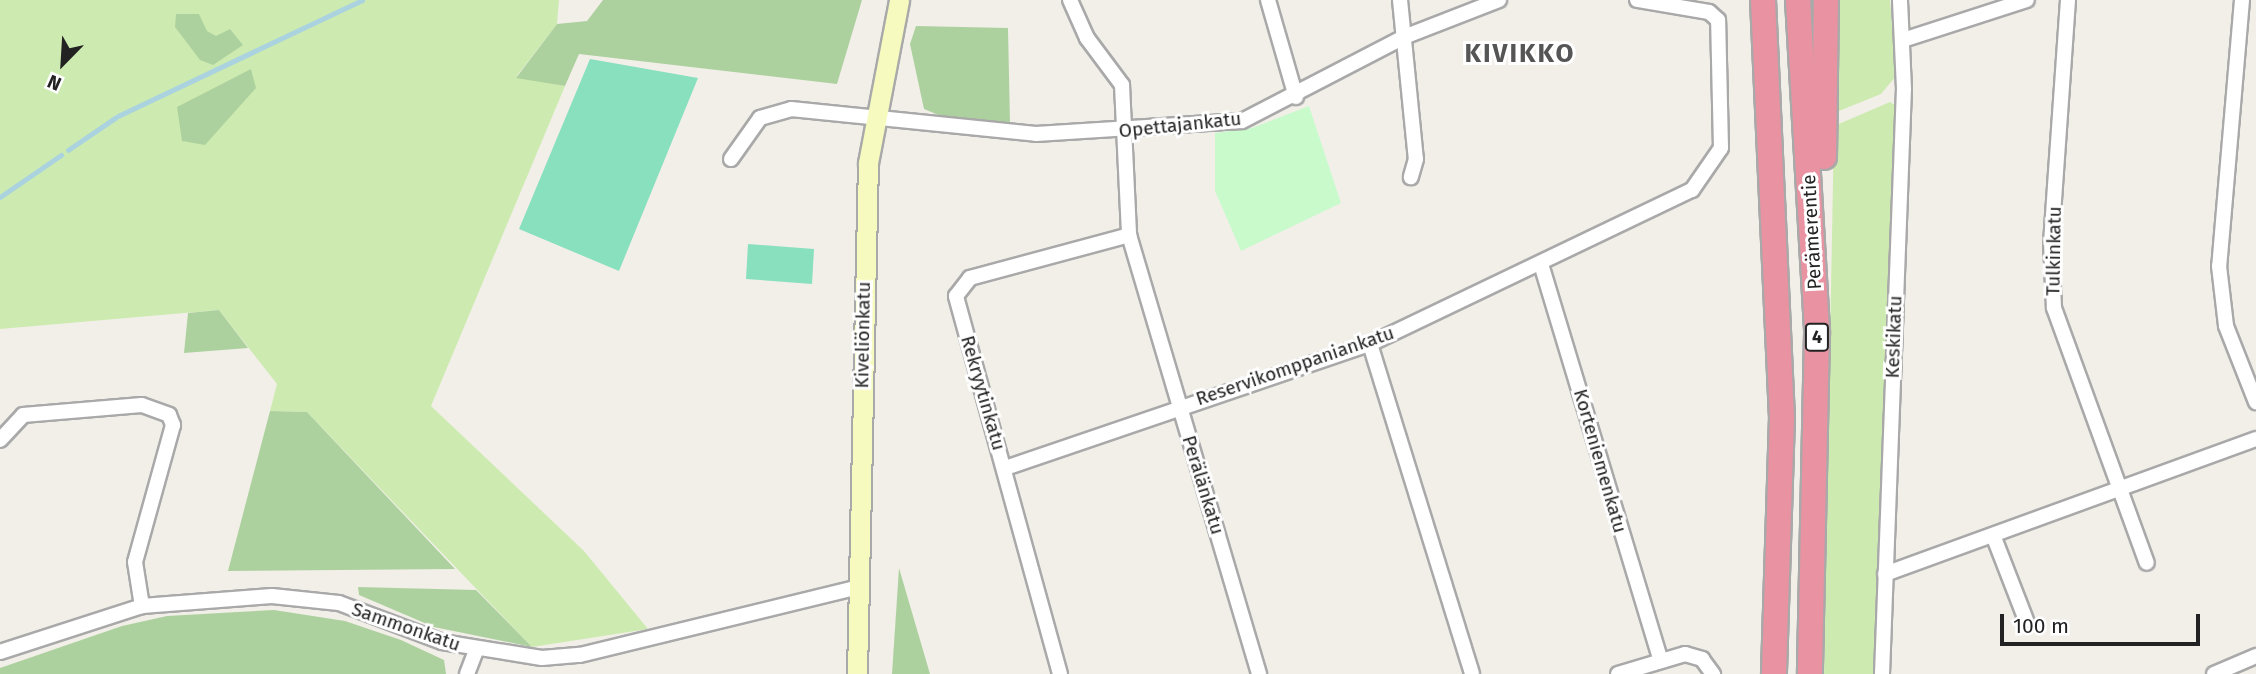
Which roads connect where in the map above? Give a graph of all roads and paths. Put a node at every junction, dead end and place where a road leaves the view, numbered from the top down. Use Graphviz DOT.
graph roads {
  1 [pos="900,0"];
  2 [pos="1070,0"];
  3 [pos="1268,0"];
  4 [pos="1400,0"];
  5 [pos="1499,0"];
  6 [pos="1637,0"];
  7 [pos="1763,0"];
  8 [pos="1798,0"];
  9 [pos="1826,0"];
  10 [pos="1900,0"];
  11 [pos="2027,0"];
  12 [pos="2068,0"];
  13 [pos="2242,0"];
  14 [pos="1404,37"];
  15 [pos="1903,40"];
  16 [pos="1296,97"];
  17 [pos="876,121"];
  18 [pos="1124,131"];
  19 [pos="731,159"];
  20 [pos="1411,177"];
  21 [pos="1129,235"];
  22 [pos="1815,251"];
  23 [pos="1541,264"];
  24 [pos="1370,344"];
  25 [pos="2256,402"];
  26 [pos="1179,405"];
  27 [pos="2256,439"];
  28 [pos="0,440"];
  29 [pos="1005,468"];
  30 [pos="2121,490"];
  31 [pos="1993,535"];
  32 [pos="2147,563"];
  33 [pos="1885,574"];
  34 [pos="855,588"];
  35 [pos="142,606"];
  36 [pos="2026,620"];
  37 [pos="476,651"];
  38 [pos="0,652"];
  39 [pos="1660,657"];
  40 [pos="2255,660"];
  41 [pos="467,674"];
  42 [pos="857,674"];
  43 [pos="1060,674"];
  44 [pos="1259,674"];
  45 [pos="1472,674"];
  46 [pos="1618,674"];
  47 [pos="1713,674"];
  48 [pos="1774,674"];
  49 [pos="1810,674"];
  50 [pos="1882,674"];
  51 [pos="2214,674"];
  1 -- 17 [label="main road, Kiveliönkatu"];
  2 -- 18 [label="street, Perälänkatu"];
  3 -- 16 [label="street"];
  4 -- 14 [label="street"];
  5 -- 14 [label="street, Opettajankatu"];
  6 -- 23 [label="street, Reservikomppaniankatu"];
  7 -- 48 [label="highway, Perämerentie / 4"];
  8 -- 22 [label="highway, Perämerentie / 4"];
  9 -- 22 [label="highway"];
  10 -- 15 [label="street, Keskikatu"];
  11 -- 15 [label="street"];
  12 -- 30 [label="street, Tulkinkatu"];
  13 -- 25 [label="street"];
  14 -- 16 [label="street, Opettajankatu"];
  14 -- 20 [label="street"];
  15 -- 33 [label="street, Keskikatu"];
  16 -- 18 [label="street, Opettajankatu"];
  17 -- 18 [label="street, Opettajankatu"];
  17 -- 19 [label="street, Opettajankatu"];
  17 -- 34 [label="main road, Kiveliönkatu"];
  18 -- 21 [label="street, Perälänkatu"];
  21 -- 26 [label="street, Perälänkatu"];
  21 -- 29 [label="street, Rekryytinkatu"];
  22 -- 49 [label="highway, Perämerentie / 4"];
  23 -- 24 [label="street, Reservikomppaniankatu"];
  23 -- 39 [label="street, Korteniemenkatu"];
  24 -- 26 [label="street, Reservikomppaniankatu"];
  24 -- 45 [label="street"];
  26 -- 29 [label="street, Reservikomppaniankatu"];
  26 -- 44 [label="street, Perälänkatu"];
  27 -- 30 [label="street"];
  28 -- 35 [label="street"];
  29 -- 43 [label="street, Rekryytinkatu"];
  30 -- 31 [label="street"];
  30 -- 32 [label="street, Tulkinkatu"];
  31 -- 33 [label="street"];
  31 -- 36 [label="street"];
  33 -- 50 [label="street, Keskikatu"];
  34 -- 37 [label="street, Sammonkatu"];
  34 -- 42 [label="main road, Kiveliönkatu"];
  35 -- 37 [label="street, Sammonkatu"];
  35 -- 38 [label="street, Sammonkatu"];
  37 -- 41 [label="street"];
  39 -- 46 [label="street"];
  39 -- 47 [label="street"];
  40 -- 51 [label="street"];
}
